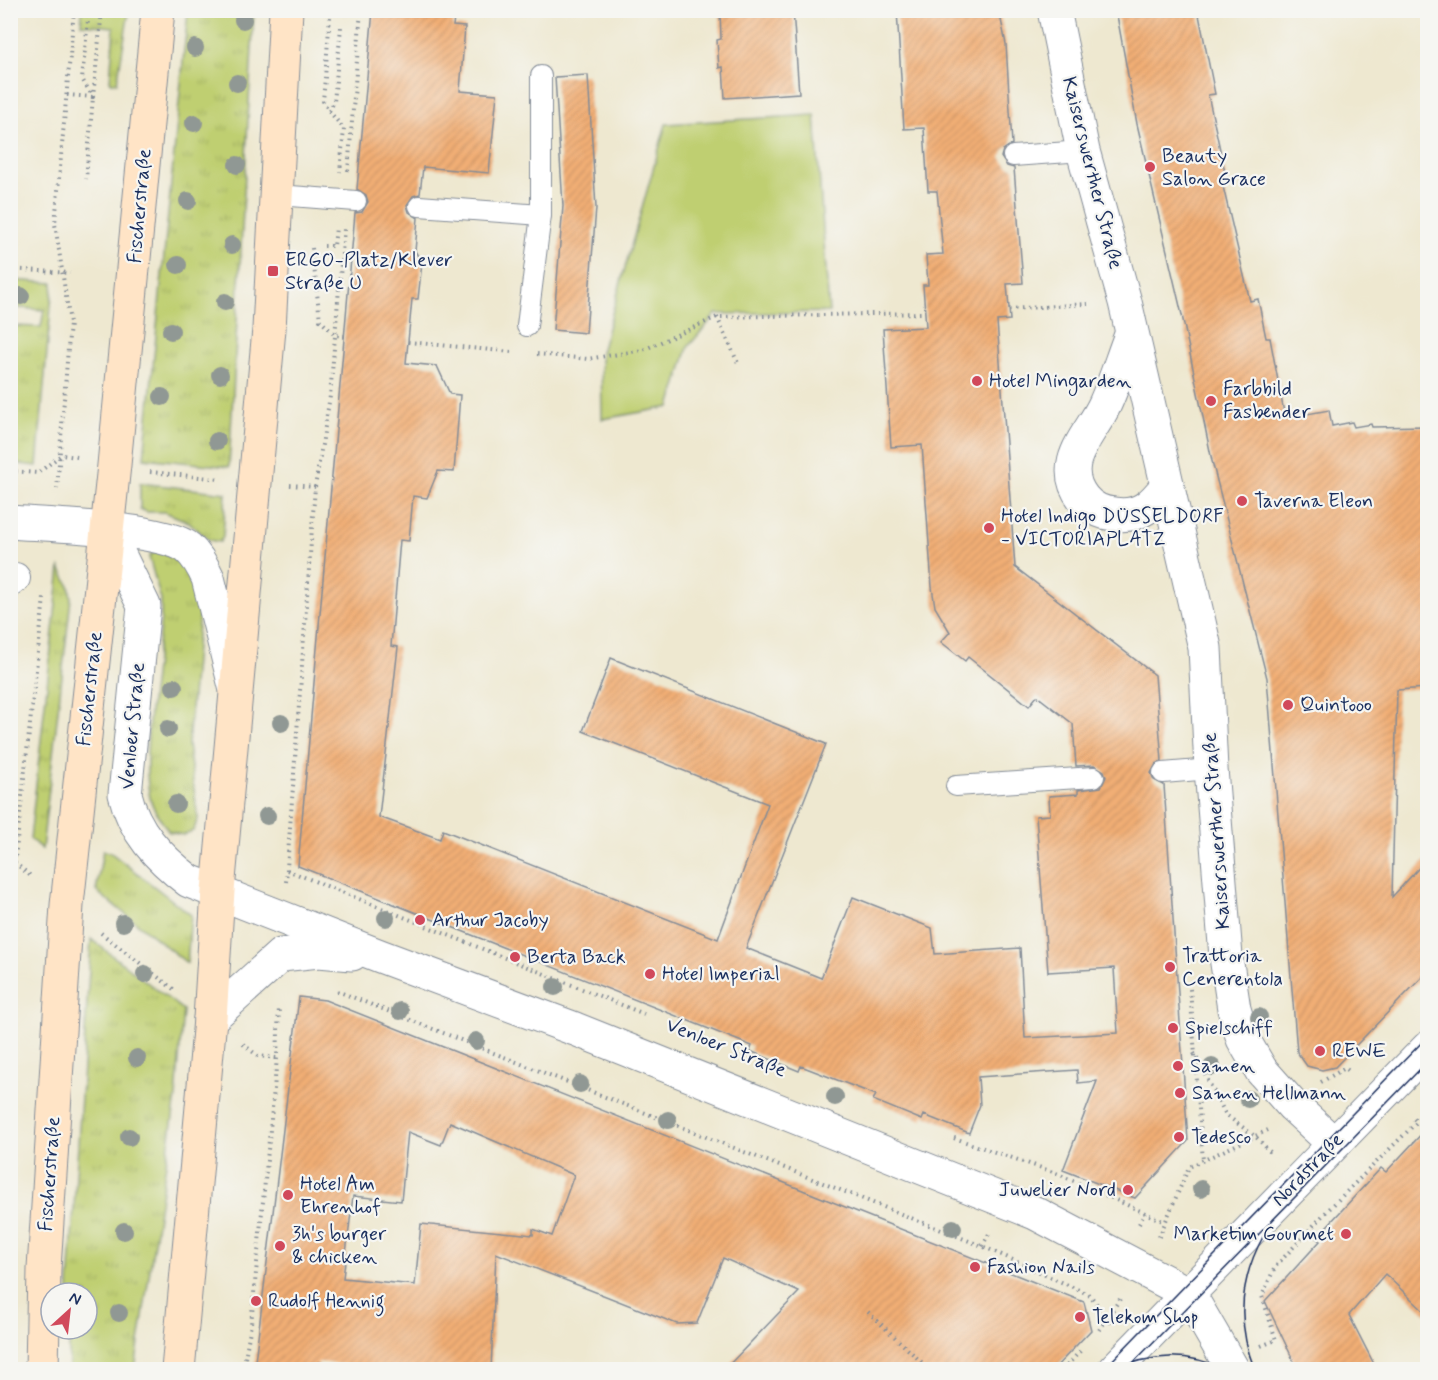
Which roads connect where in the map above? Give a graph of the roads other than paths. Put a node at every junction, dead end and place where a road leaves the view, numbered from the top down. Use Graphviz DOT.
graph roads {
  1 [pos="158,10"];
  2 [pos="286,10"];
  3 [pos="1054,10"];
  4 [pos="541,76"];
  5 [pos="1083,151"];
  6 [pos="1013,156"];
  7 [pos="278,195"];
  8 [pos="351,201"];
  9 [pos="419,206"];
  10 [pos="541,215"];
  11 [pos="527,326"];
  12 [pos="1131,335"];
  13 [pos="1167,486"];
  14 [pos="10,522"];
  15 [pos="107,530"];
  16 [pos="237,696"];
  17 [pos="1211,769"];
  18 [pos="1163,773"];
  19 [pos="1094,777"];
  20 [pos="956,786"];
  21 [pos="218,891"];
  22 [pos="380,956"];
  23 [pos="210,1019"];
  24 [pos="1428,1048"];
  25 [pos="1333,1143"];
  26 [pos="1189,1294"];
  27 [pos="42,1370"];
  28 [pos="178,1370"];
  29 [pos="1114,1370"];
  30 [pos="1233,1370"];
  1 -- 15 [label="main road, Fischerstraße"];
  2 -- 7 [label="main road"];
  3 -- 5 [label="street, Kaiserswerther Straße"];
  4 -- 10 [label="lane"];
  5 -- 6 [label="lane"];
  5 -- 12 [label="street, Kaiserswerther Straße"];
  7 -- 8 [label="lane"];
  7 -- 16 [label="main road"];
  9 -- 10 [label="lane"];
  10 -- 11 [label="lane"];
  12 -- 13 [label="street, Kaiserswerther Straße"];
  12 -- 13 [label="street"];
  13 -- 17 [label="street, Kaiserswerther Straße"];
  14 -- 15 [label="street"];
  15 -- 16 [label="street"];
  15 -- 21 [label="street, Venloer Straße"];
  15 -- 27 [label="main road, Fischerstraße"];
  16 -- 21 [label="main road"];
  17 -- 18 [label="lane"];
  17 -- 25 [label="street, Kaiserswerther Straße"];
  19 -- 20 [label="lane"];
  21 -- 22 [label="street, Venloer Straße"];
  21 -- 23 [label="main road"];
  22 -- 23 [label="street, Venloer Straße"];
  22 -- 26 [label="street, Venloer Straße"];
  23 -- 28 [label="main road"];
  24 -- 25 [label="street, Nordstraße"];
  25 -- 26 [label="street, Nordstraße"];
  26 -- 29 [label="street, Nordstraße"];
  26 -- 30 [label="street"];
}
